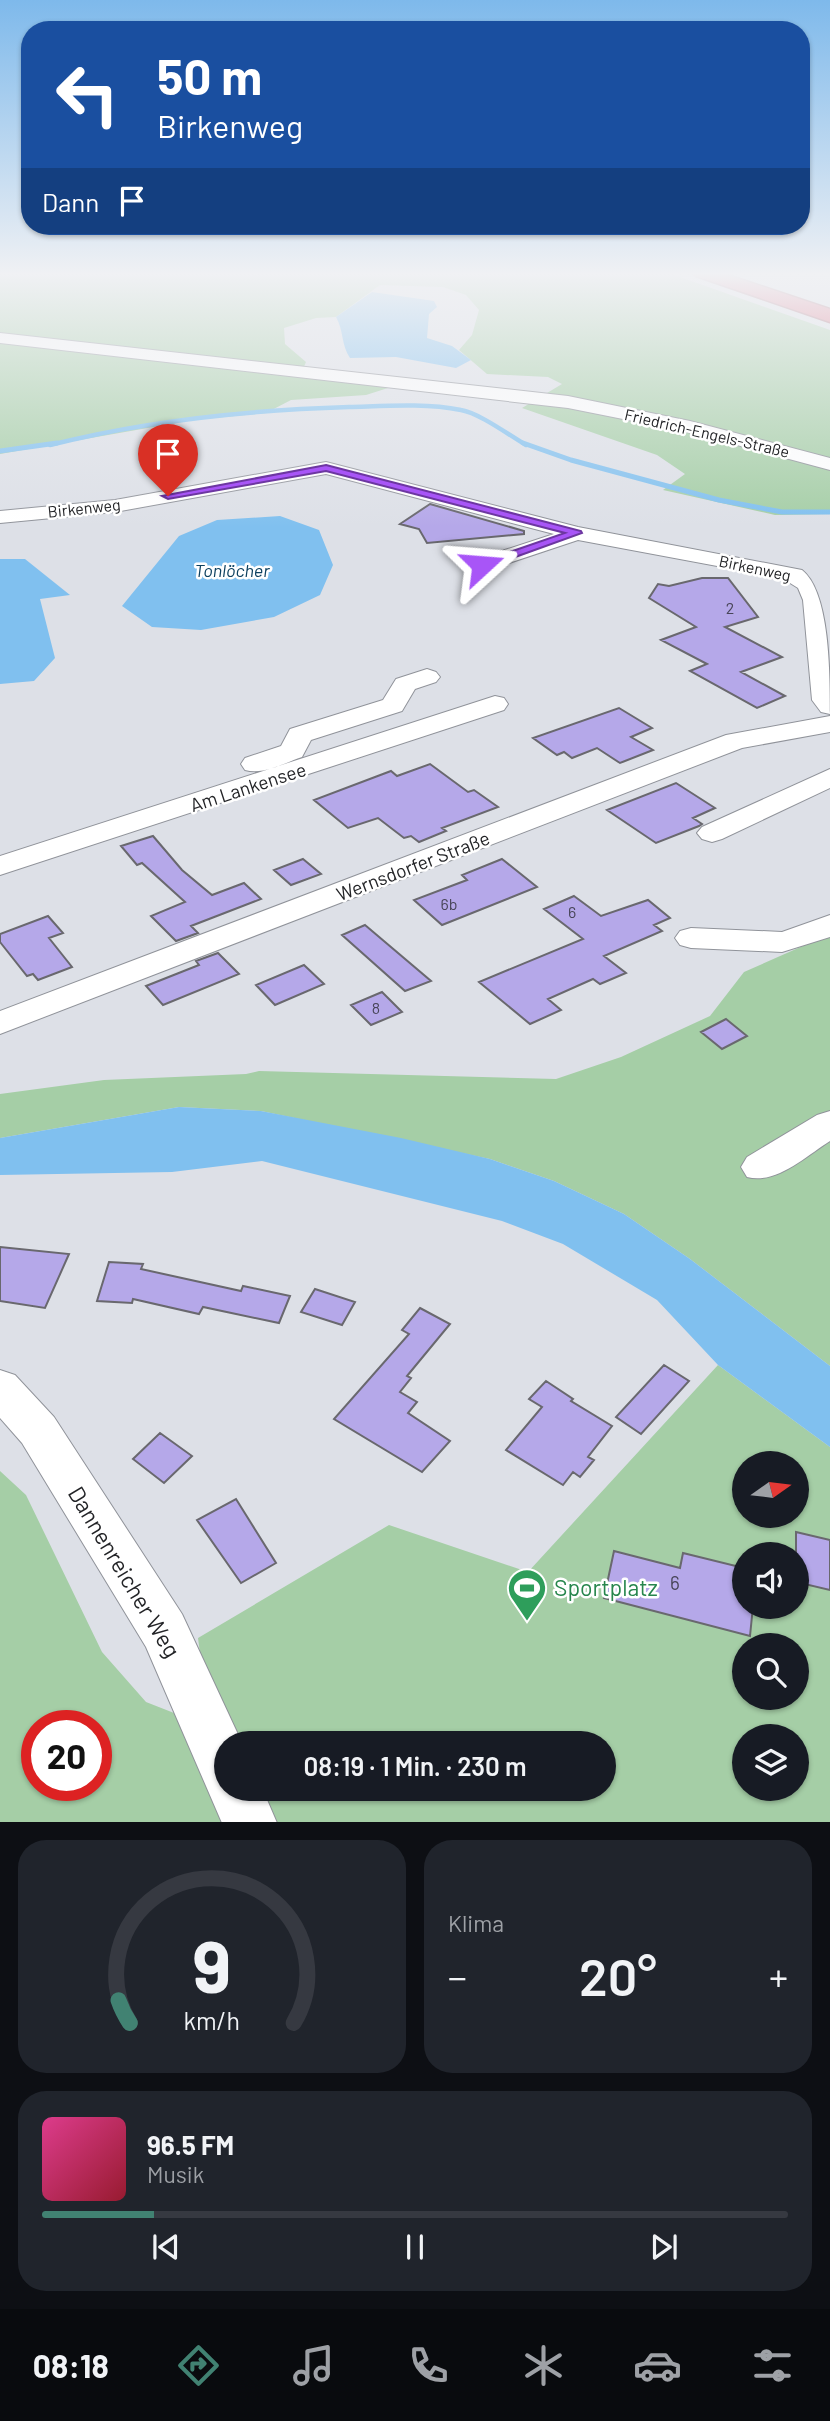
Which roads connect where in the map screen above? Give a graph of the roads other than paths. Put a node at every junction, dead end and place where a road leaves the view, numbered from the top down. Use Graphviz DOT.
graph roads {
  1 [pos="169,357"];
  2 [pos="830,464"];
  3 [pos="0,517"];
  4 [pos="577,533"];
  5 [pos="482,565"];
  6 [pos="427,677"];
  7 [pos="495,704"];
  8 [pos="829,707"];
  9 [pos="830,777"];
  10 [pos="712,833"];
  11 [pos="0,852"];
  12 [pos="0,866"];
  13 [pos="830,925"];
  14 [pos="691,938"];
  15 [pos="6,1009"];
  16 [pos="830,1124"];
  17 [pos="760,1167"];
  18 [pos="0,1388"];
  19 [pos="214,1742"];
  20 [pos="240,1801"];
  21 [pos="250,1822"];
  1 -- 2 [label="street, Friedrich-Engels-Straße"];
  3 -- 4 [label="street, Birkenweg"];
  4 -- 5 [label="street, Birkenweg"];
  4 -- 8 [label="street, Birkenweg"];
  6 -- 11 [label="street, Am Lankensee"];
  7 -- 12 [label="street, Am Lankensee"];
  8 -- 15 [label="street, Wernsdorfer Straße"];
  9 -- 10 [label="street"];
  13 -- 14 [label="street"];
  16 -- 17 [label="street"];
  18 -- 19 [label="street, Dannenreicher Weg"];
  20 -- 21 [label="street"];
}
